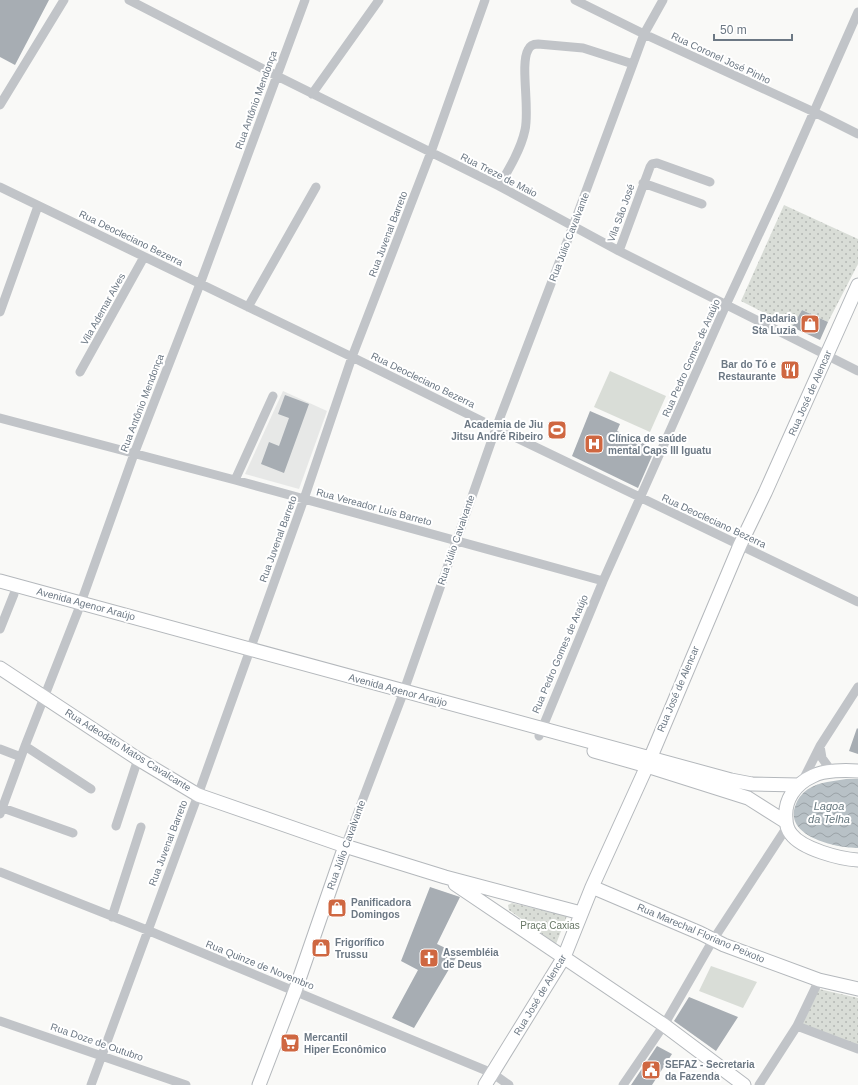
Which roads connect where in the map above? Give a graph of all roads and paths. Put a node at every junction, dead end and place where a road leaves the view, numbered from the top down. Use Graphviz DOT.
graph roads {
  1 [pos="64,0"];
  2 [pos="129,0"];
  3 [pos="305,0"];
  4 [pos="379,0"];
  5 [pos="485,0"];
  6 [pos="575,0"];
  7 [pos="663,0"];
  8 [pos="858,12"];
  9 [pos="644,34"];
  10 [pos="633,64"];
  11 [pos="277,76"];
  12 [pos="312,94"];
  13 [pos="0,105"];
  14 [pos="814,112"];
  15 [pos="858,134"];
  16 [pos="431,152"];
  17 [pos="710,182"];
  18 [pos="643,183"];
  19 [pos="499,186"];
  20 [pos="0,187"];
  21 [pos="316,187"];
  22 [pos="702,204"];
  23 [pos="38,206"];
  24 [pos="573,226"];
  25 [pos="619,251"];
  26 [pos="144,257"];
  27 [pos="200,284"];
  28 [pos="858,285"];
  29 [pos="726,305"];
  30 [pos="248,308"];
  31 [pos="0,312"];
  32 [pos="827,356"];
  33 [pos="352,357"];
  34 [pos="858,371"];
  35 [pos="80,372"];
  36 [pos="273,396"];
  37 [pos="0,418"];
  38 [pos="496,428"];
  39 [pos="134,454"];
  40 [pos="235,480"];
  41 [pos="641,498"];
  42 [pos="304,499"];
  43 [pos="456,540"];
  44 [pos="740,545"];
  45 [pos="0,581"];
  46 [pos="603,581"];
  47 [pos="0,590"];
  48 [pos="14,594"];
  49 [pos="858,602"];
  50 [pos="79,607"];
  51 [pos="0,629"];
  52 [pos="248,652"];
  53 [pos="0,668"];
  54 [pos="858,687"];
  55 [pos="403,695"];
  56 [pos="44,696"];
  57 [pos="540,732"];
  58 [pos="25,746"];
  59 [pos="820,746"];
  60 [pos="0,749"];
  61 [pos="21,757"];
  62 [pos="138,759"];
  63 [pos="648,761"];
  64 [pos="858,771"];
  65 [pos="832,772"];
  66 [pos="800,784"];
  67 [pos="91,788"];
  68 [pos="198,794"];
  69 [pos="1,809"];
  70 [pos="787,824"];
  71 [pos="116,826"];
  72 [pos="141,827"];
  73 [pos="73,833"];
  74 [pos="345,846"];
  75 [pos="858,860"];
  76 [pos="0,872"];
  77 [pos="446,877"];
  78 [pos="592,887"];
  79 [pos="581,913"];
  80 [pos="112,917"];
  81 [pos="147,930"];
  82 [pos="713,940"];
  83 [pos="564,956"];
  84 [pos="819,980"];
  85 [pos="858,989"];
  86 [pos="295,991"];
  87 [pos="0,1021"];
  88 [pos="664,1025"];
  89 [pos="797,1026"];
  90 [pos="858,1049"];
  91 [pos="101,1055"];
  92 [pos="492,1073"];
  93 [pos="90,1085"];
  94 [pos="186,1085"];
  95 [pos="259,1085"];
  96 [pos="485,1085"];
  97 [pos="509,1085"];
  98 [pos="623,1085"];
  99 [pos="744,1085"];
  100 [pos="759,1085"];
  1 -- 13 [label="street"];
  2 -- 11 [label="street, Rua Treze de Maio"];
  3 -- 11 [label="street, Rua Antônio Mendonça"];
  4 -- 12 [label="street"];
  5 -- 16 [label="street, Rua Juvenal Barreto"];
  6 -- 9 [label="street, Rua Coronel José Pinho"];
  7 -- 9 [label="street, Rua Júlio Cavalvante"];
  8 -- 14 [label="street, Rua Pedro Gomes de Araújo"];
  9 -- 10 [label="street, Rua Júlio Cavalvante"];
  9 -- 14 [label="street, Rua Coronel José Pinho"];
  10 -- 19 [label="street"];
  10 -- 24 [label="street, Rua Júlio Cavalvante"];
  11 -- 12 [label="street, Rua Treze de Maio"];
  11 -- 27 [label="street, Rua Antônio Mendonça"];
  12 -- 16 [label="street, Rua Treze de Maio"];
  14 -- 15 [label="street, Rua Coronel José Pinho"];
  14 -- 29 [label="street, Rua Pedro Gomes de Araújo"];
  16 -- 19 [label="street, Rua Treze de Maio"];
  16 -- 33 [label="street, Rua Juvenal Barreto"];
  17 -- 18 [label="street, Vila São José"];
  18 -- 22 [label="street, Vila São José"];
  18 -- 25 [label="street, Vila São José"];
  19 -- 24 [label="street, Rua Treze de Maio"];
  20 -- 23 [label="street, Rua Deocleciano Bezerra"];
  21 -- 30 [label="street"];
  23 -- 26 [label="street, Rua Deocleciano Bezerra"];
  23 -- 31 [label="street"];
  24 -- 25 [label="street, Rua Treze de Maio"];
  24 -- 38 [label="street, Rua Júlio Cavalvante"];
  25 -- 29 [label="street, Rua Treze de Maio"];
  26 -- 27 [label="street, Rua Deocleciano Bezerra"];
  26 -- 35 [label="street, Vila Ademar Alves"];
  27 -- 30 [label="street, Rua Deocleciano Bezerra"];
  27 -- 39 [label="street, Rua Antônio Mendonça"];
  28 -- 32 [label="main road, Rua José de Alencar"];
  29 -- 32 [label="street, Rua Treze de Maio"];
  29 -- 41 [label="street, Rua Pedro Gomes de Araújo"];
  30 -- 33 [label="street, Rua Deocleciano Bezerra"];
  32 -- 34 [label="street, Rua Treze de Maio"];
  32 -- 44 [label="main road, Rua José de Alencar"];
  33 -- 38 [label="street, Rua Deocleciano Bezerra"];
  33 -- 42 [label="street, Rua Juvenal Barreto"];
  36 -- 40 [label="street"];
  37 -- 39 [label="street, Rua Vereador Luís Barreto"];
  38 -- 41 [label="street, Rua Deocleciano Bezerra"];
  38 -- 43 [label="street, Rua Júlio Cavalvante"];
  39 -- 40 [label="street, Rua Vereador Luís Barreto"];
  39 -- 50 [label="street, Rua Antônio Mendonça"];
  40 -- 42 [label="street, Rua Vereador Luís Barreto"];
  41 -- 44 [label="street, Rua Deocleciano Bezerra"];
  41 -- 46 [label="street, Rua Pedro Gomes de Araújo"];
  42 -- 43 [label="street, Rua Vereador Luís Barreto"];
  42 -- 52 [label="street, Rua Juvenal Barreto"];
  43 -- 46 [label="street, Rua Vereador Luís Barreto"];
  43 -- 55 [label="street, Rua Júlio Cavalvante"];
  44 -- 49 [label="street, Rua Deocleciano Bezerra"];
  44 -- 63 [label="main road, Rua José de Alencar"];
  45 -- 50 [label="main road, Avenida Agenor Araújo"];
  46 -- 57 [label="street, Rua Pedro Gomes de Araújo"];
  47 -- 48 [label="main road, Avenida Agenor Araújo"];
  48 -- 50 [label="main road, Avenida Agenor Araújo"];
  48 -- 51 [label="street"];
  50 -- 52 [label="main road, Avenida Agenor Araújo"];
  50 -- 56 [label="street, Rua Antônio Mendonça"];
  52 -- 55 [label="main road, Avenida Agenor Araújo"];
  52 -- 68 [label="street, Rua Juvenal Barreto"];
  53 -- 56 [label="main road, Rua Adeodato Matos Cavalcante"];
  54 -- 59 [label="street"];
  55 -- 57 [label="main road, Avenida Agenor Araújo"];
  55 -- 74 [label="street, Rua Júlio Cavalvante"];
  56 -- 58 [label="street, Rua Antônio Mendonça"];
  56 -- 62 [label="main road, Rua Adeodato Matos Cavalcante"];
  57 -- 63 [label="main road, Avenida Agenor Araújo"];
  58 -- 61 [label="street, Rua Antônio Mendonça"];
  58 -- 67 [label="street"];
  59 -- 65 [label="street"];
  59 -- 66 [label="street"];
  60 -- 61 [label="street"];
  61 -- 69 [label="street, Rua Antônio Mendonça"];
  62 -- 68 [label="main road, Rua Adeodato Matos Cavalcante"];
  62 -- 71 [label="street"];
  63 -- 66 [label="main road, Avenida Agenor Araújo"];
  63 -- 70 [label="main road, Avenida Agenor Araújo"];
  63 -- 78 [label="main road, Rua José de Alencar"];
  64 -- 65 [label="main road, Avenida Agenor Araújo"];
  65 -- 66 [label="main road, Avenida Agenor Araújo"];
  66 -- 70 [label="main road"];
  68 -- 74 [label="main road, Rua Adeodato Matos Cavalcante"];
  68 -- 81 [label="street, Rua Juvenal Barreto"];
  69 -- 73 [label="street"];
  70 -- 75 [label="main road, Avenida Agenor Araújo"];
  70 -- 82 [label="street"];
  72 -- 80 [label="street"];
  74 -- 77 [label="main road, Rua Adeodato Matos Cavalcante"];
  74 -- 86 [label="main road, Rua Júlio Cavalvante"];
  76 -- 80 [label="street, Rua Quinze de Novembro"];
  77 -- 79 [label="main road, Rua Adeodato Matos Cavalcante"];
  77 -- 83 [label="main road, Rua Adeodato Matos Cavalcante"];
  78 -- 79 [label="main road, Rua José de Alencar"];
  78 -- 82 [label="main road, Rua Marechal Floriano Peixoto"];
  79 -- 83 [label="main road, Rua José de Alencar"];
  80 -- 81 [label="street, Rua Quinze de Novembro"];
  81 -- 86 [label="street, Rua Quinze de Novembro"];
  81 -- 91 [label="street, Rua Juvenal Barreto"];
  82 -- 84 [label="main road, Rua Marechal Floriano Peixoto"];
  82 -- 88 [label="street"];
  83 -- 88 [label="main road, Rua Adeodato Matos Cavalcante"];
  83 -- 92 [label="main road, Rua José de Alencar"];
  84 -- 85 [label="main road, Rua Marechal Floriano Peixoto"];
  84 -- 89 [label="street"];
  86 -- 92 [label="street, Rua Quinze de Novembro"];
  86 -- 95 [label="main road, Rua Júlio Cavalvante"];
  87 -- 91 [label="street, Rua Doze de Outubro"];
  88 -- 98 [label="street"];
  88 -- 99 [label="main road, Rua Adeodato Matos Cavalcante"];
  89 -- 90 [label="street"];
  89 -- 100 [label="street"];
  91 -- 93 [label="street, Rua Juvenal Barreto"];
  91 -- 94 [label="street, Rua Doze de Outubro"];
  92 -- 96 [label="main road, Rua José de Alencar"];
  92 -- 97 [label="street, Rua Quinze de Novembro"];
}
